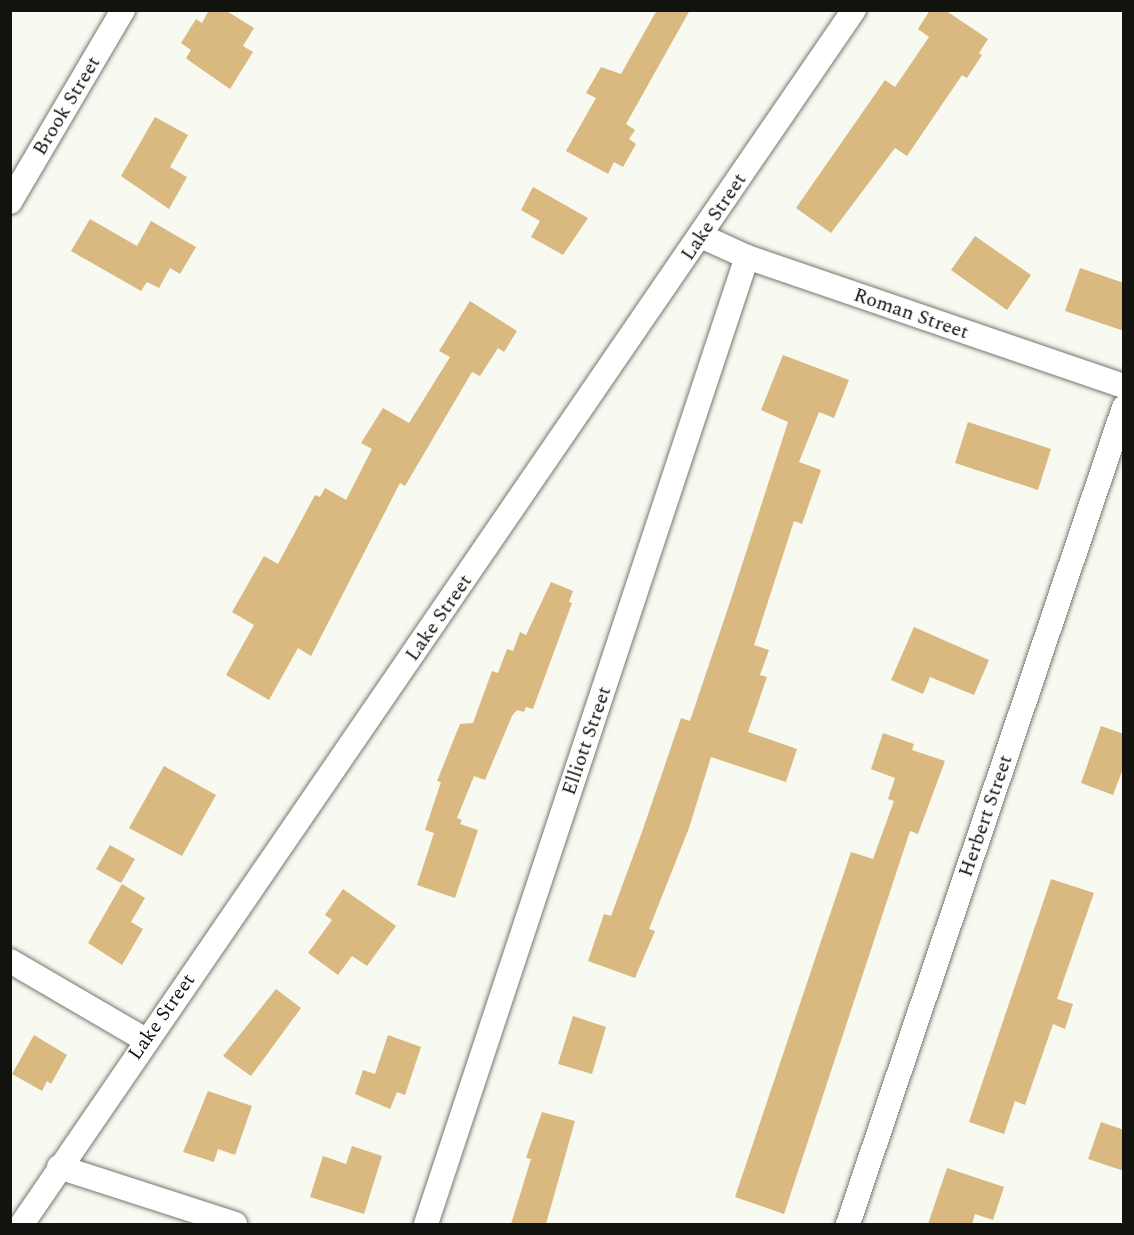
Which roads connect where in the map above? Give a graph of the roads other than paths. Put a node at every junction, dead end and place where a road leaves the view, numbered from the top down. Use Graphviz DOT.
graph roads {
  1 [pos="123,10"];
  2 [pos="854,10"];
  3 [pos="10,202"];
  4 [pos="701,236"];
  5 [pos="747,257"];
  6 [pos="1124,386"];
  7 [pos="1124,407"];
  8 [pos="10,961"];
  9 [pos="146,1040"];
  10 [pos="59,1167"];
  11 [pos="22,1224"];
  12 [pos="236,1224"];
  13 [pos="426,1224"];
  14 [pos="849,1224"];
  1 -- 3 [label="street, Brook Street"];
  2 -- 4 [label="street, Lake Street"];
  4 -- 5 [label="street, Roman Street"];
  4 -- 9 [label="street, Lake Street"];
  5 -- 6 [label="street, Roman Street"];
  5 -- 13 [label="street, Elliott Street"];
  7 -- 14 [label="street, Herbert Street"];
  8 -- 9 [label="street"];
  9 -- 10 [label="street, Lake Street"];
  10 -- 11 [label="street, Lake Street"];
  10 -- 12 [label="street"];
}
